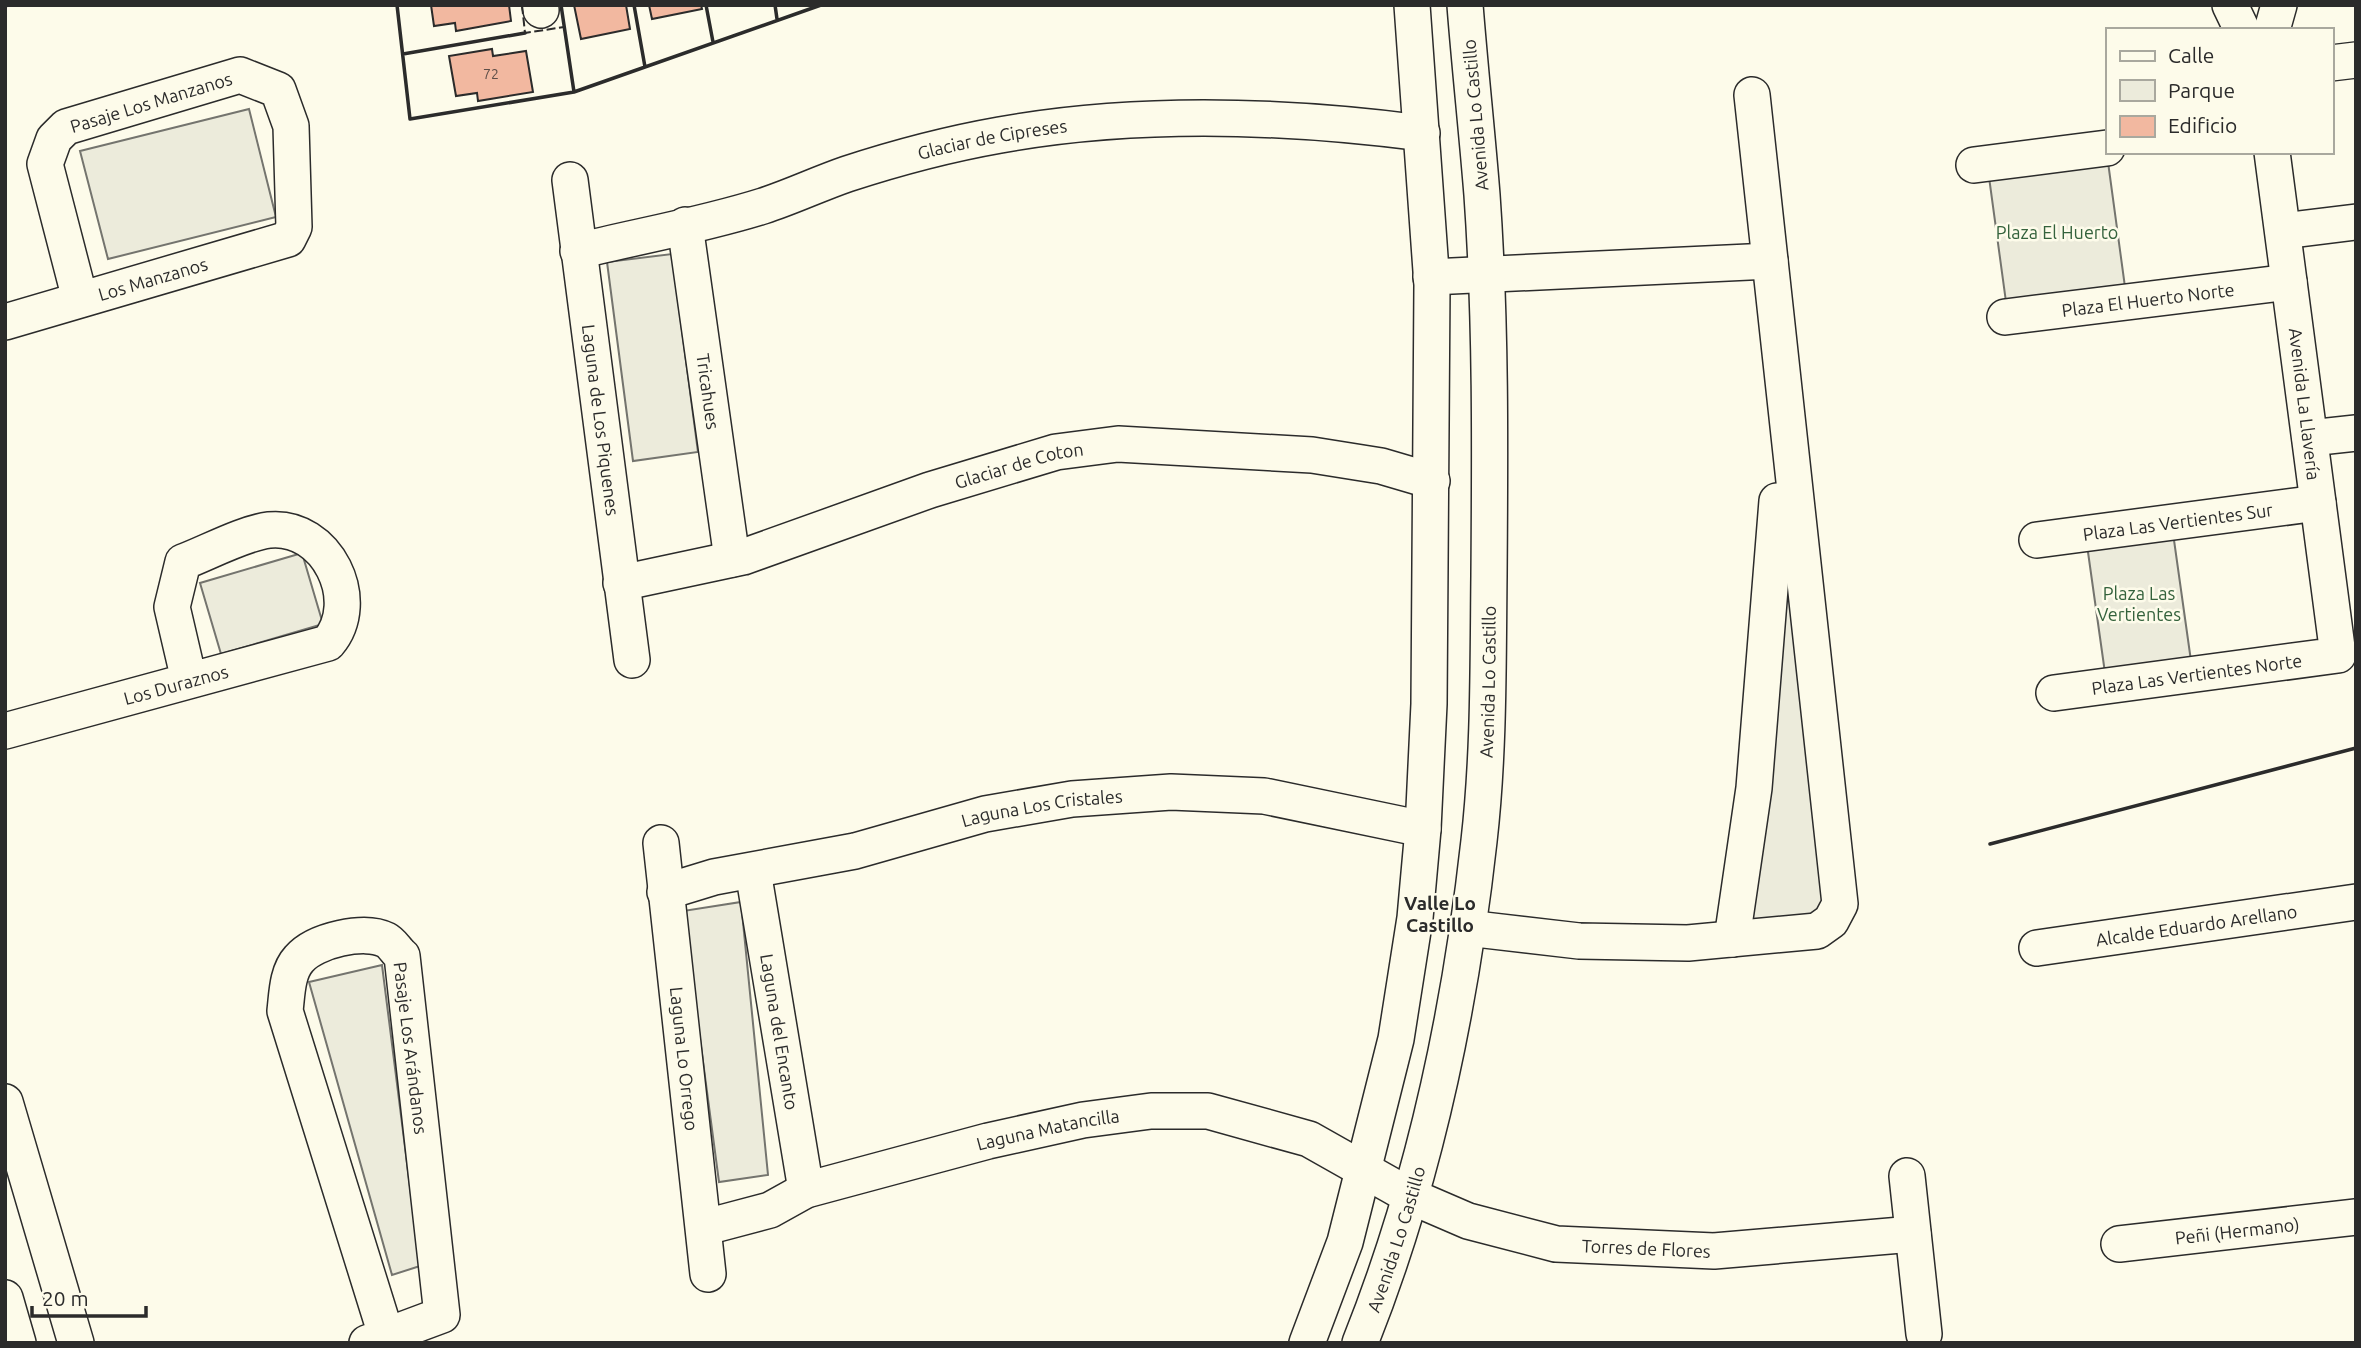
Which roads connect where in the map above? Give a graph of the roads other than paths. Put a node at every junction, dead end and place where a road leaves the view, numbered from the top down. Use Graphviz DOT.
graph roads {
  1 [pos="1412,5"];
  2 [pos="1465,5"];
  3 [pos="2230,5"];
  4 [pos="2278,5"];
  5 [pos="2241,28"];
  6 [pos="2272,28"];
  7 [pos="2356,60"];
  8 [pos="2333,63"];
  9 [pos="1752,95"];
  10 [pos="1422,132"];
  11 [pos="2106,148"];
  12 [pos="2272,154"];
  13 [pos="1973,165"];
  14 [pos="570,180"];
  15 [pos="2356,222"];
  16 [pos="685,225"];
  17 [pos="294,227"];
  18 [pos="2283,231"];
  19 [pos="578,251"];
  20 [pos="1770,261"];
  21 [pos="1486,275"];
  22 [pos="1431,277"];
  23 [pos="2289,282"];
  24 [pos="80,299"];
  25 [pos="2005,317"];
  26 [pos="5,322"];
  27 [pos="1782,389"];
  28 [pos="2356,433"];
  29 [pos="2310,438"];
  30 [pos="1432,481"];
  31 [pos="2318,503"];
  32 [pos="2037,540"];
  33 [pos="732,559"];
  34 [pos="621,583"];
  35 [pos="2343,589"];
  36 [pos="2337,655"];
  37 [pos="632,660"];
  38 [pos="189,680"];
  39 [pos="2054,693"];
  40 [pos="5,731"];
  41 [pos="1423,829"];
  42 [pos="660,843"];
  43 [pos="753,871"];
  44 [pos="664,892"];
  45 [pos="2356,902"];
  46 [pos="1467,928"];
  47 [pos="1732,939"];
  48 [pos="2037,948"];
  49 [pos="5,1102"];
  50 [pos="1907,1176"];
  51 [pos="1387,1183"];
  52 [pos="806,1190"];
  53 [pos="2356,1217"];
  54 [pos="706,1227"];
  55 [pos="1913,1234"];
  56 [pos="2119,1244"];
  57 [pos="708,1273"];
  58 [pos="5,1298"];
  59 [pos="1924,1334"];
  60 [pos="377,1340"];
  61 [pos="19,1343"];
  62 [pos="76,1343"];
  63 [pos="1307,1343"];
  64 [pos="1360,1343"];
  1 -- 10 [label="street, Avenida Lo Castillo"];
  2 -- 21 [label="street, Avenida Lo Castillo"];
  3 -- 5 [label="street"];
  4 -- 6 [label="street"];
  7 -- 8 [label="street"];
  9 -- 20 [label="street"];
  10 -- 16 [label="street, Glaciar de Cipreses"];
  10 -- 22 [label="street, Avenida Lo Castillo"];
  11 -- 13 [label="street"];
  12 -- 18 [label="street, Avenida La Llavería"];
  14 -- 19 [label="street, Laguna de Los Piquenes"];
  15 -- 18 [label="street"];
  16 -- 19 [label="street, Glaciar de Cipreses"];
  16 -- 33 [label="street, Tricahues"];
  17 -- 24 [label="street, Los Manzanos"];
  17 -- 24 [label="street, Pasaje Los Manzanos"];
  18 -- 23 [label="street, Avenida La Llavería"];
  19 -- 34 [label="street, Laguna de Los Piquenes"];
  20 -- 21 [label="street"];
  20 -- 27 [label="street"];
  21 -- 22 [label="street"];
  21 -- 46 [label="street, Avenida Lo Castillo"];
  22 -- 30 [label="street, Avenida Lo Castillo"];
  23 -- 25 [label="street, Plaza El Huerto Norte"];
  23 -- 29 [label="street, Avenida La Llavería"];
  24 -- 26 [label="street, Los Manzanos"];
  27 -- 47 [label="street"];
  27 -- 47 [label="street"];
  28 -- 29 [label="street"];
  29 -- 31 [label="street, Avenida La Llavería"];
  30 -- 33 [label="street, Glaciar de Coton"];
  30 -- 41 [label="street, Avenida Lo Castillo"];
  31 -- 32 [label="street, Plaza Las Vertientes Sur"];
  31 -- 35 [label="street, Avenida La Llavería"];
  33 -- 34 [label="street, Glaciar de Coton"];
  34 -- 37 [label="street, Laguna de Los Piquenes"];
  35 -- 36 [label="street, Avenida La Llavería"];
  36 -- 39 [label="street, Plaza Las Vertientes Norte"];
  38 -- 38 [label="street, Los Duraznos"];
  38 -- 40 [label="street, Los Duraznos"];
  41 -- 43 [label="street, Laguna Los Cristales"];
  41 -- 51 [label="street, Avenida Lo Castillo"];
  42 -- 44 [label="street, Laguna Lo Orrego"];
  43 -- 44 [label="street, Laguna Los Cristales"];
  43 -- 52 [label="street, Laguna del Encanto"];
  44 -- 54 [label="street, Laguna Lo Orrego"];
  45 -- 48 [label="street, Alcalde Eduardo Arellano"];
  46 -- 47 [label="street"];
  46 -- 51 [label="street, Avenida Lo Castillo"];
  49 -- 62 [label="street"];
  50 -- 55 [label="street"];
  51 -- 52 [label="street, Laguna Matancilla"];
  51 -- 55 [label="street, Torres de Flores"];
  51 -- 63 [label="street, Avenida Lo Castillo"];
  51 -- 64 [label="street, Avenida Lo Castillo"];
  52 -- 54 [label="street, Laguna Matancilla"];
  53 -- 56 [label="street, Peñi (Hermano)"];
  54 -- 57 [label="street, Laguna Lo Orrego"];
  55 -- 59 [label="street"];
  58 -- 61 [label="street"];
  60 -- 60 [label="street, Pasaje Los Arándanos"];
}
